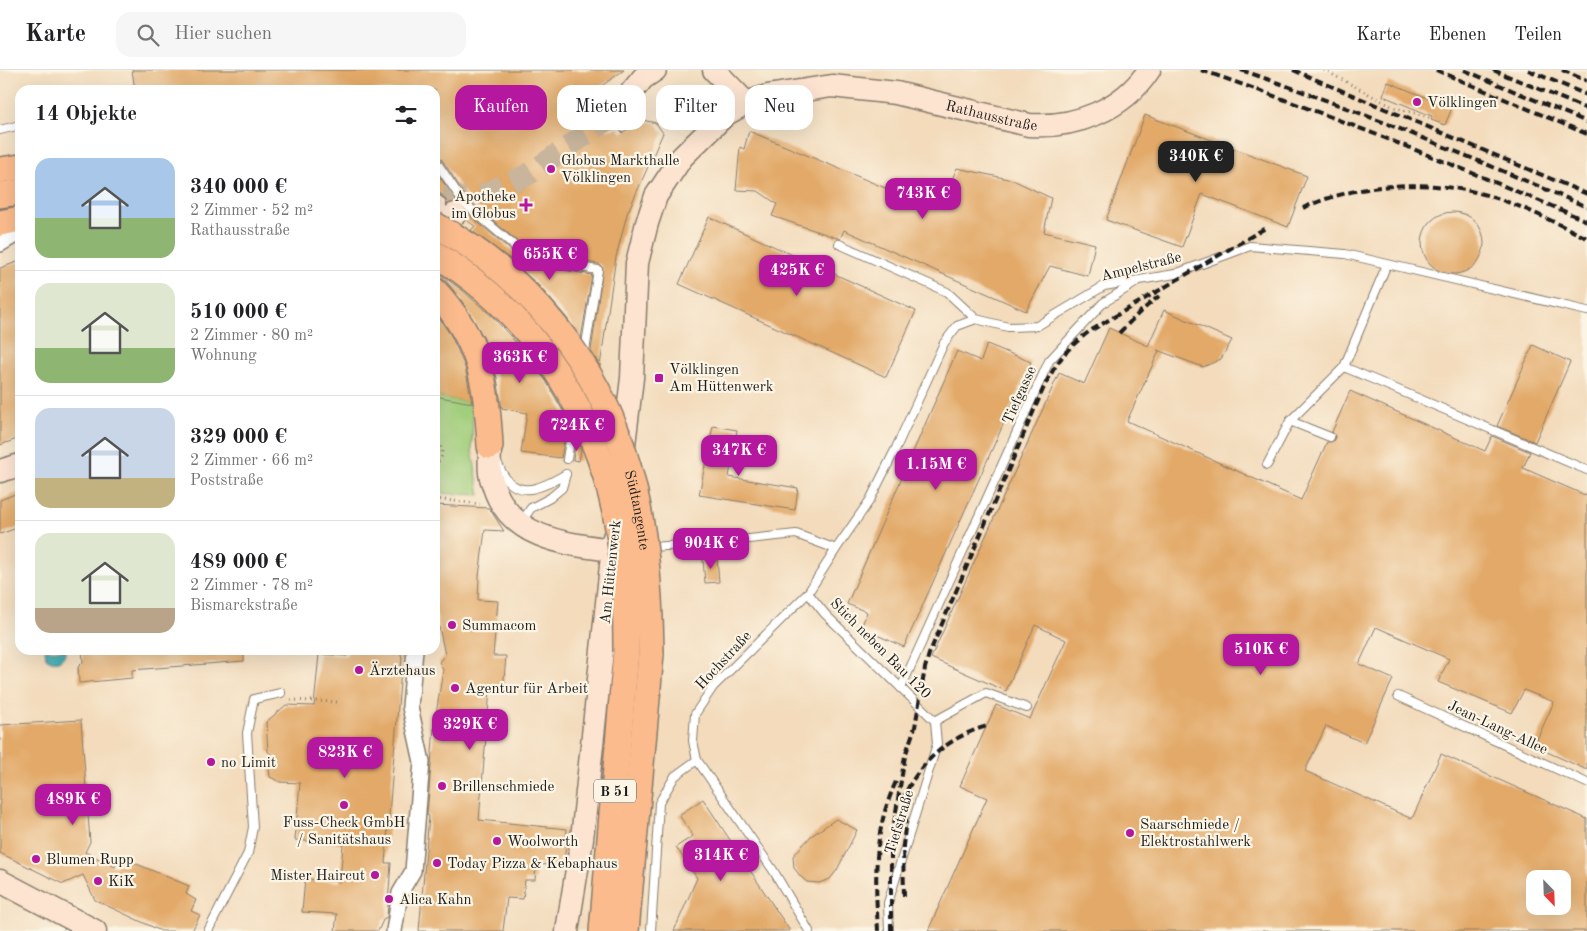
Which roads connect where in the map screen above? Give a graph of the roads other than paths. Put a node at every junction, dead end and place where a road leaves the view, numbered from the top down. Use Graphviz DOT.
graph roads {
  1 [pos="655,70"];
  2 [pos="714,70"];
  3 [pos="1149,70"];
  4 [pos="637,85"];
  5 [pos="813,89"];
  6 [pos="745,102"];
  7 [pos="745,104"];
  8 [pos="15,126"];
  9 [pos="0,130"];
  10 [pos="440,167"];
  11 [pos="15,168"];
  12 [pos="0,170"];
  13 [pos="15,193"];
  14 [pos="0,195"];
  15 [pos="441,207"];
  16 [pos="15,220"];
  17 [pos="0,223"];
  18 [pos="15,235"];
  19 [pos="0,244"];
  20 [pos="839,244"];
  21 [pos="440,257"];
  22 [pos="1387,264"];
  23 [pos="1139,280"];
  24 [pos="440,297"];
  25 [pos="1587,311"];
  26 [pos="976,320"];
  27 [pos="1344,367"];
  28 [pos="581,374"];
  29 [pos="578,393"];
  30 [pos="1290,421"];
  31 [pos="490,436"];
  32 [pos="1330,437"];
  33 [pos="567,459"];
  34 [pos="1268,465"];
  35 [pos="15,466"];
  36 [pos="1587,470"];
  37 [pos="0,471"];
  38 [pos="521,524"];
  39 [pos="836,548"];
  40 [pos="612,550"];
  41 [pos="808,593"];
  42 [pos="415,655"];
  43 [pos="901,688"];
  44 [pos="280,693"];
  45 [pos="1398,696"];
  46 [pos="1027,708"];
  47 [pos="935,721"];
  48 [pos="697,760"];
  49 [pos="1587,783"];
  50 [pos="0,880"];
  51 [pos="95,931"];
  52 [pos="208,931"];
  53 [pos="394,931"];
  54 [pos="568,931"];
  55 [pos="602,931"];
  56 [pos="626,931"];
  57 [pos="651,931"];
  58 [pos="809,931"];
  59 [pos="889,931"];
  1 -- 4 [label="main road"];
  2 -- 6 [label="main road"];
  3 -- 5 [label="main road, Rathausstraße"];
  7 -- 40 [label="main road, Am Hüttenwerk"];
  8 -- 9 [label="lane"];
  10 -- 28 [label="lane"];
  11 -- 12 [label="main road"];
  13 -- 14 [label="main road"];
  15 -- 56 [label="main road, Südtangente / B 51, bridge"];
  16 -- 17 [label="main road"];
  18 -- 19 [label="street"];
  20 -- 26 [label="lane"];
  21 -- 55 [label="main road, Südtangente / B 51, bridge"];
  22 -- 23 [label="lane, Ampelstraße"];
  22 -- 25 [label="lane, Ampelstraße"];
  22 -- 27 [label="lane"];
  23 -- 26 [label="lane, Ampelstraße"];
  23 -- 43 [label="lane, Tiefgasse"];
  24 -- 31 [label="main road"];
  26 -- 39 [label="lane"];
  27 -- 30 [label="lane"];
  27 -- 36 [label="lane"];
  29 -- 33 [label="lane"];
  30 -- 32 [label="lane"];
  30 -- 34 [label="lane"];
  31 -- 38 [label="main road"];
  31 -- 38 [label="lane"];
  35 -- 37 [label="main road"];
  38 -- 40 [label="main road"];
  39 -- 40 [label="lane"];
  39 -- 41 [label="lane, Hochstraße"];
  40 -- 54 [label="main road, Am Hüttenwerk"];
  41 -- 43 [label="lane, Stich neben Bau 120"];
  41 -- 48 [label="lane, Hochstraße"];
  42 -- 53 [label="street"];
  43 -- 47 [label="lane, Stich neben Bau 120"];
  44 -- 52 [label="lane"];
  45 -- 49 [label="lane, Jean-Lang-Allee"];
  46 -- 47 [label="lane"];
  47 -- 59 [label="lane, Tiefstraße"];
  48 -- 57 [label="lane"];
  48 -- 58 [label="lane, Hochstraße"];
  50 -- 51 [label="main road"];
}
